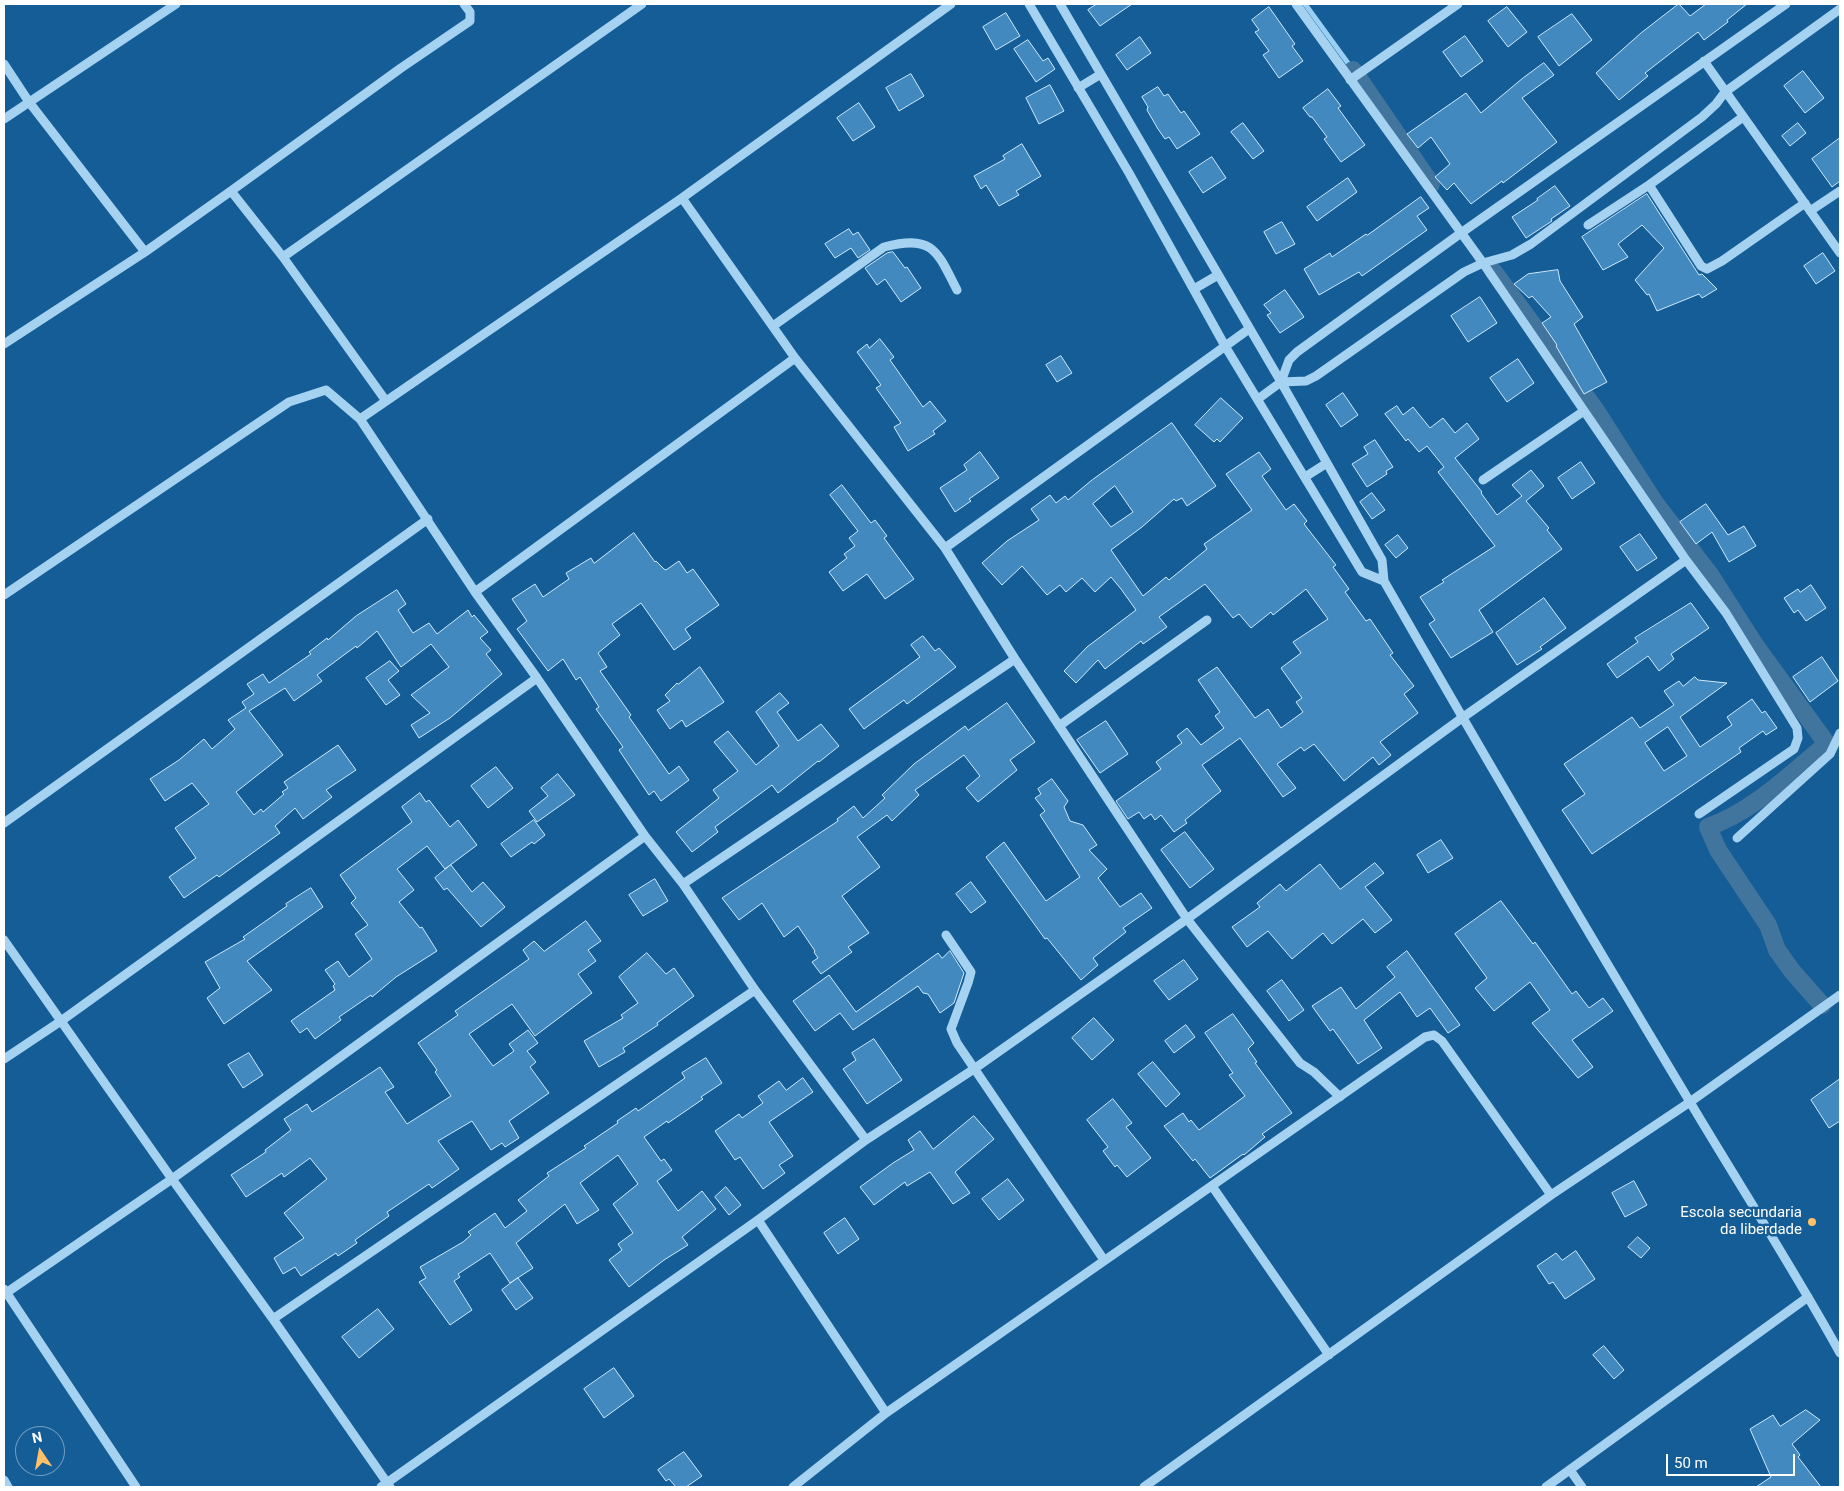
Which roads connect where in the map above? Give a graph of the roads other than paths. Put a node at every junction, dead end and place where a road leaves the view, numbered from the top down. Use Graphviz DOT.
graph roads {
  1 [pos="176,4"];
  2 [pos="464,4"];
  3 [pos="642,4"];
  4 [pos="951,4"];
  5 [pos="1029,4"];
  6 [pos="1060,4"];
  7 [pos="1296,4"];
  8 [pos="1458,4"];
  9 [pos="1786,4"];
  10 [pos="1840,9"];
  11 [pos="1704,61"];
  12 [pos="4,64"];
  13 [pos="1101,74"];
  14 [pos="1350,80"];
  15 [pos="1078,88"];
  16 [pos="1726,92"];
  17 [pos="29,102"];
  18 [pos="1743,117"];
  19 [pos="4,119"];
  20 [pos="1649,185"];
  21 [pos="231,191"];
  22 [pos="1840,191"];
  23 [pos="682,198"];
  24 [pos="1808,207"];
  25 [pos="1588,225"];
  26 [pos="1461,232"];
  27 [pos="145,252"];
  28 [pos="1840,253"];
  29 [pos="283,257"];
  30 [pos="1483,263"];
  31 [pos="1218,274"];
  32 [pos="1194,288"];
  33 [pos="957,290"];
  34 [pos="773,326"];
  35 [pos="1249,329"];
  36 [pos="4,344"];
  37 [pos="1225,346"];
  38 [pos="795,358"];
  39 [pos="1281,382"];
  40 [pos="1258,399"];
  41 [pos="386,402"];
  42 [pos="1584,411"];
  43 [pos="360,419"];
  44 [pos="1327,463"];
  45 [pos="1305,477"];
  46 [pos="1483,480"];
  47 [pos="428,519"];
  48 [pos="946,548"];
  49 [pos="1686,560"];
  50 [pos="1384,581"];
  51 [pos="475,592"];
  52 [pos="4,595"];
  53 [pos="1207,620"];
  54 [pos="1015,659"];
  55 [pos="537,678"];
  56 [pos="1462,718"];
  57 [pos="1059,726"];
  58 [pos="1840,733"];
  59 [pos="1699,814"];
  60 [pos="4,823"];
  61 [pos="645,836"];
  62 [pos="1737,838"];
  63 [pos="683,884"];
  64 [pos="1187,919"];
  65 [pos="946,935"];
  66 [pos="4,940"];
  67 [pos="755,990"];
  68 [pos="1840,995"];
  69 [pos="61,1021"];
  70 [pos="4,1059"];
  71 [pos="974,1068"];
  72 [pos="1340,1097"];
  73 [pos="1690,1102"];
  74 [pos="866,1140"];
  75 [pos="172,1179"];
  76 [pos="1212,1186"];
  77 [pos="1551,1195"];
  78 [pos="758,1220"];
  79 [pos="1104,1260"];
  80 [pos="5,1291"];
  81 [pos="1808,1297"];
  82 [pos="273,1319"];
  83 [pos="1840,1353"];
  84 [pos="1329,1355"];
  85 [pos="886,1413"];
  86 [pos="1570,1470"];
  87 [pos="4,1480"];
  88 [pos="386,1486"];
  89 [pos="8,1487"];
  90 [pos="136,1487"];
  91 [pos="793,1487"];
  92 [pos="1144,1487"];
  93 [pos="1546,1487"];
  94 [pos="1582,1487"];
  1 -- 17 [label="street"];
  2 -- 21 [label="street"];
  3 -- 29 [label="street"];
  4 -- 23 [label="street"];
  5 -- 15 [label="street"];
  6 -- 13 [label="street"];
  7 -- 14 [label="street"];
  8 -- 14 [label="street"];
  9 -- 11 [label="street"];
  10 -- 16 [label="street"];
  11 -- 16 [label="street"];
  11 -- 26 [label="street"];
  12 -- 17 [label="street"];
  13 -- 15 [label="street"];
  13 -- 31 [label="street"];
  14 -- 26 [label="street"];
  15 -- 32 [label="street"];
  16 -- 18 [label="street"];
  16 -- 30 [label="street"];
  17 -- 19 [label="street"];
  17 -- 27 [label="street"];
  18 -- 20 [label="street"];
  18 -- 24 [label="street"];
  20 -- 24 [label="street"];
  20 -- 25 [label="street"];
  21 -- 27 [label="street"];
  21 -- 29 [label="street"];
  22 -- 24 [label="street"];
  23 -- 34 [label="street"];
  23 -- 41 [label="street"];
  24 -- 28 [label="street"];
  26 -- 30 [label="street"];
  26 -- 39 [label="street"];
  27 -- 36 [label="street"];
  29 -- 41 [label="street"];
  30 -- 39 [label="street"];
  30 -- 42 [label="street"];
  31 -- 32 [label="street"];
  31 -- 35 [label="street"];
  32 -- 37 [label="street"];
  33 -- 34 [label="street"];
  34 -- 38 [label="street"];
  35 -- 37 [label="street"];
  35 -- 39 [label="street"];
  37 -- 40 [label="street"];
  37 -- 48 [label="street"];
  38 -- 48 [label="street"];
  38 -- 51 [label="street"];
  39 -- 40 [label="street"];
  39 -- 44 [label="street"];
  40 -- 45 [label="street"];
  41 -- 43 [label="street"];
  42 -- 46 [label="street"];
  42 -- 49 [label="street"];
  43 -- 47 [label="street"];
  43 -- 52 [label="street"];
  44 -- 45 [label="street"];
  44 -- 50 [label="street"];
  45 -- 50 [label="street"];
  47 -- 51 [label="street"];
  47 -- 60 [label="street"];
  48 -- 54 [label="street"];
  49 -- 56 [label="street"];
  49 -- 59 [label="street"];
  50 -- 56 [label="street"];
  51 -- 55 [label="street"];
  53 -- 57 [label="street"];
  54 -- 57 [label="street"];
  54 -- 63 [label="street"];
  55 -- 61 [label="street"];
  55 -- 69 [label="street"];
  56 -- 64 [label="street"];
  56 -- 73 [label="street"];
  57 -- 64 [label="street"];
  58 -- 62 [label="street"];
  61 -- 63 [label="street"];
  61 -- 75 [label="street"];
  63 -- 67 [label="street"];
  64 -- 71 [label="street"];
  64 -- 72 [label="street"];
  65 -- 71 [label="street"];
  66 -- 69 [label="street"];
  67 -- 74 [label="street"];
  67 -- 82 [label="street"];
  68 -- 73 [label="street"];
  69 -- 70 [label="street"];
  69 -- 75 [label="street"];
  71 -- 74 [label="street"];
  71 -- 79 [label="street"];
  72 -- 76 [label="street"];
  72 -- 77 [label="street"];
  73 -- 77 [label="street"];
  73 -- 81 [label="street"];
  74 -- 78 [label="street"];
  75 -- 80 [label="street"];
  75 -- 82 [label="street"];
  76 -- 79 [label="street"];
  76 -- 84 [label="street"];
  77 -- 84 [label="street"];
  78 -- 85 [label="street"];
  78 -- 88 [label="street"];
  79 -- 85 [label="street"];
  80 -- 90 [label="street"];
  81 -- 83 [label="street"];
  81 -- 86 [label="street"];
  82 -- 88 [label="street"];
  84 -- 92 [label="street"];
  85 -- 91 [label="street"];
  86 -- 93 [label="street"];
  86 -- 94 [label="street"];
  87 -- 89 [label="street"];
}
